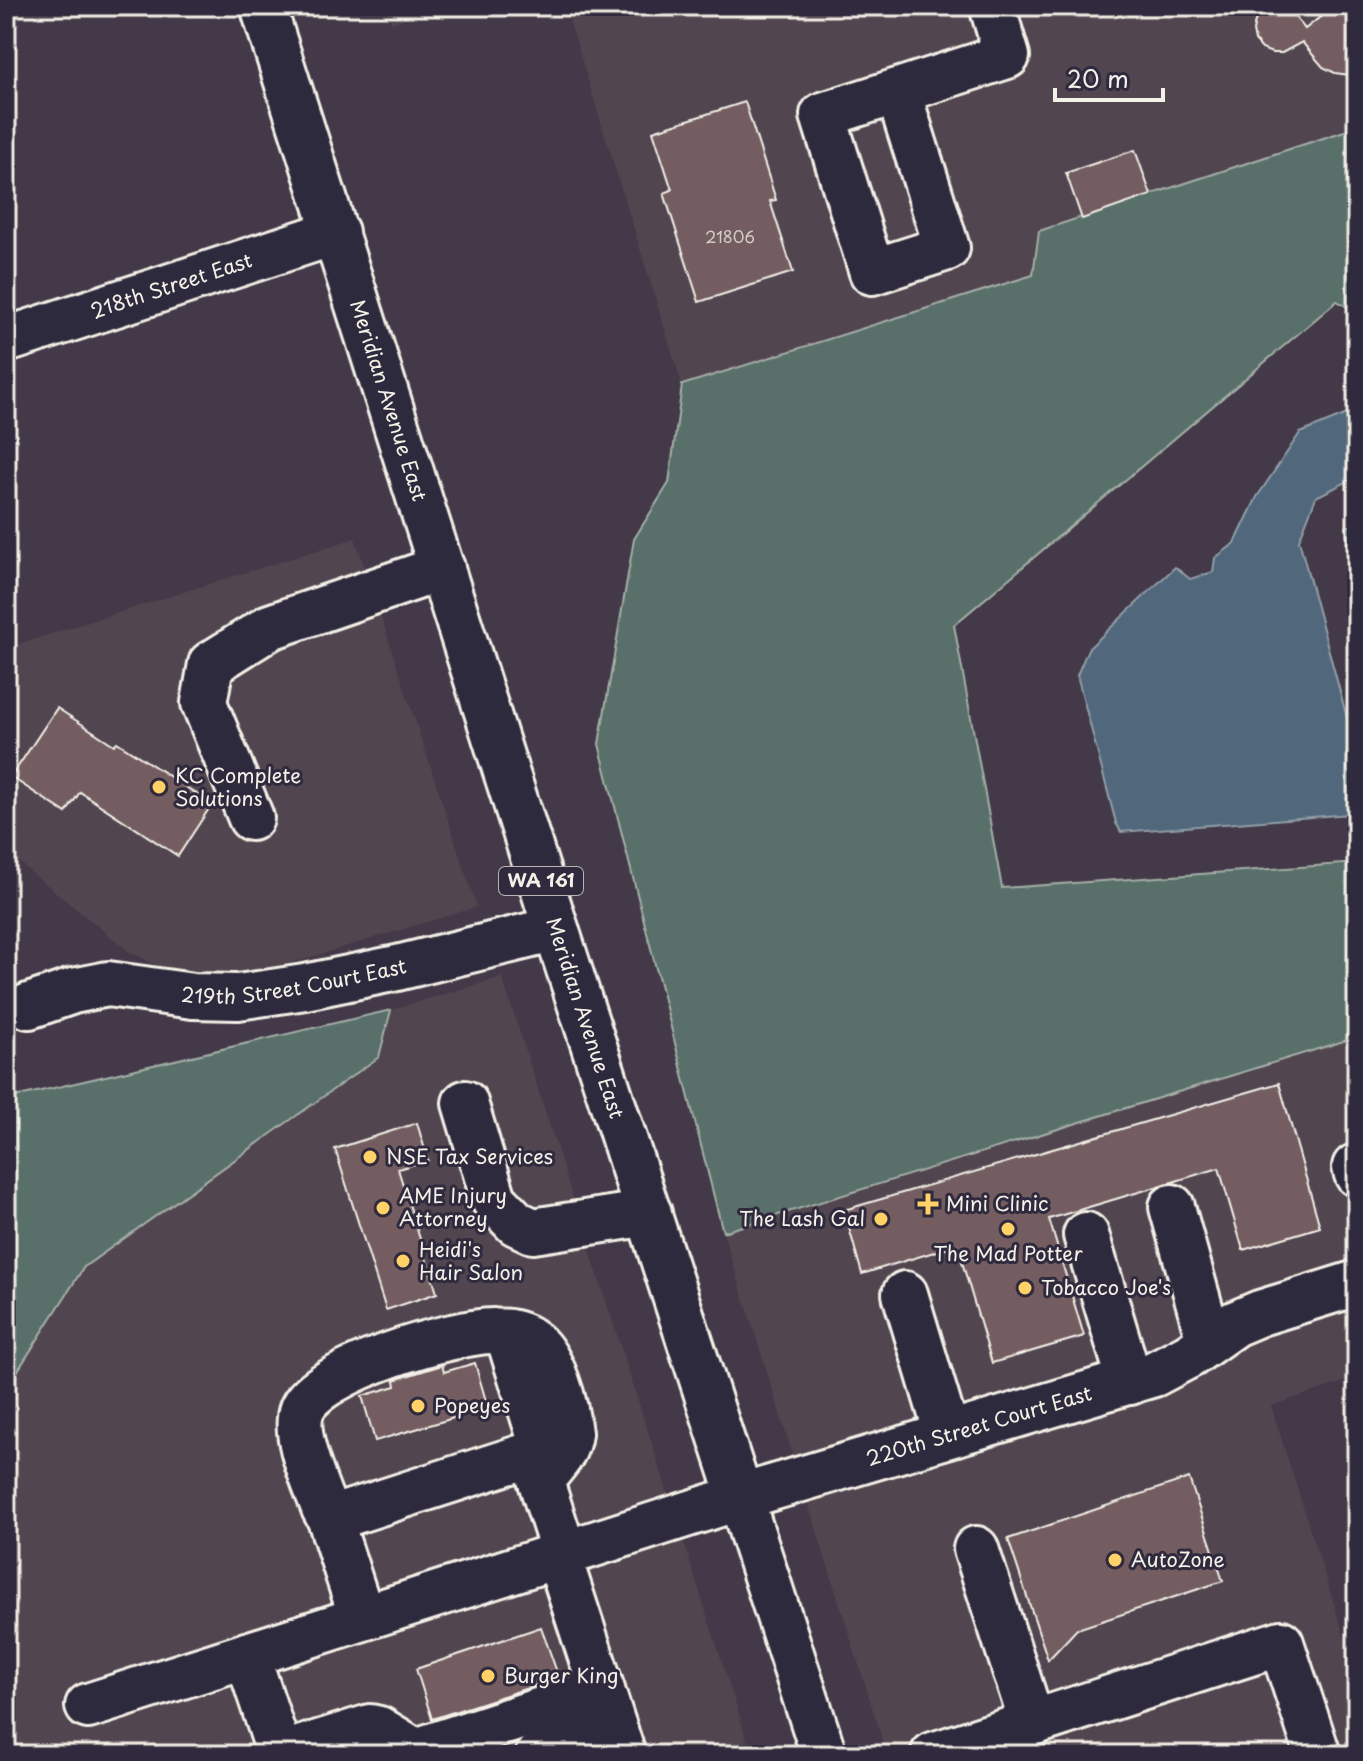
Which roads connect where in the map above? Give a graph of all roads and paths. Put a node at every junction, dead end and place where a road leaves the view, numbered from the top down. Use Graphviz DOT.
graph roads {
  1 [pos="263,6"];
  2 [pos="992,6"];
  3 [pos="898,92"];
  4 [pos="336,232"];
  5 [pos="6,340"];
  6 [pos="442,568"];
  7 [pos="251,818"];
  8 [pos="556,929"];
  9 [pos="29,1006"];
  10 [pos="465,1103"];
  11 [pos="1172,1207"];
  12 [pos="649,1213"];
  13 [pos="1086,1235"];
  14 [pos="1357,1283"];
  15 [pos="905,1294"];
  16 [pos="1209,1340"];
  17 [pos="1130,1382"];
  18 [pos="947,1434"];
  19 [pos="536,1467"];
  20 [pos="741,1497"];
  21 [pos="330,1519"];
  22 [pos="976,1549"];
  23 [pos="561,1554"];
  24 [pos="362,1618"];
  25 [pos="247,1655"];
  26 [pos="88,1706"];
  27 [pos="1032,1722"];
  28 [pos="613,1725"];
  29 [pos="410,1753"];
  30 [pos="280,1755"];
  31 [pos="538,1755"];
  32 [pos="824,1755"];
  33 [pos="933,1755"];
  34 [pos="1318,1755"];
  1 -- 4 [label="main road, Meridian Avenue East / WA 161"];
  2 -- 3 [label="main road"];
  4 -- 5 [label="main road, 218th Street East"];
  4 -- 6 [label="main road, Meridian Avenue East / WA 161"];
  6 -- 7 [label="main road"];
  6 -- 8 [label="main road, Meridian Avenue East / WA 161"];
  8 -- 9 [label="main road, 219th Street Court East"];
  8 -- 12 [label="main road, Meridian Avenue East / WA 161"];
  10 -- 12 [label="main road"];
  11 -- 16 [label="main road"];
  12 -- 20 [label="main road, Meridian Avenue East / WA 161"];
  13 -- 17 [label="main road"];
  14 -- 16 [label="main road, 220th Street Court East"];
  15 -- 18 [label="main road"];
  16 -- 17 [label="main road, 220th Street Court East"];
  17 -- 18 [label="main road, 220th Street Court East"];
  18 -- 20 [label="main road, 220th Street Court East"];
  19 -- 21 [label="main road"];
  19 -- 21 [label="main road"];
  19 -- 23 [label="main road"];
  20 -- 23 [label="main road, 220th Street Court East"];
  20 -- 32 [label="main road, Meridian Avenue East / WA 161"];
  21 -- 24 [label="main road"];
  22 -- 27 [label="main road"];
  23 -- 24 [label="main road, 220th Street Court East"];
  23 -- 28 [label="main road"];
  24 -- 25 [label="main road, 220th Street Court East"];
  25 -- 26 [label="main road, 220th Street Court East"];
  25 -- 30 [label="main road"];
  27 -- 33 [label="main road"];
  27 -- 34 [label="main road"];
  28 -- 29 [label="main road"];
  28 -- 31 [label="main road"];
  29 -- 30 [label="main road"];
}
